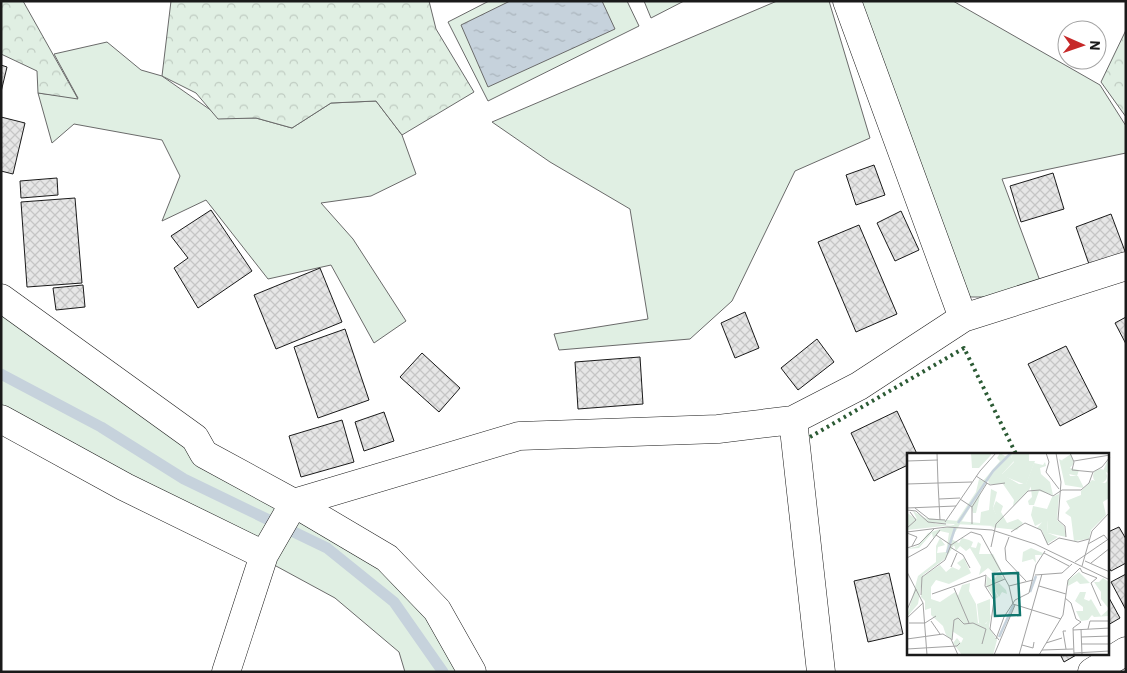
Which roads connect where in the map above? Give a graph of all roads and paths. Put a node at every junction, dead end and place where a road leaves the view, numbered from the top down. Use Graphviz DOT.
graph roads {
  1 [pos="847,1"];
  2 [pos="1126,266"];
  3 [pos="1,298"];
  4 [pos="963,318"];
  5 [pos="1,419"];
  6 [pos="793,420"];
  7 [pos="291,508"];
  8 [pos="264,555"];
  9 [pos="1126,651"];
  10 [pos="226,672"];
  11 [pos="472,672"];
  12 [pos="821,672"];
  13 [pos="1092,672"];
  1 -- 4 [label="street"];
  2 -- 4 [label="street"];
  3 -- 7 [label="street"];
  4 -- 6 [label="street"];
  5 -- 8 [label="street"];
  6 -- 7 [label="street"];
  6 -- 12 [label="street"];
  7 -- 8 [label="street"];
  7 -- 11 [label="street"];
  8 -- 10 [label="street"];
  9 -- 13 [label="street"];
}
